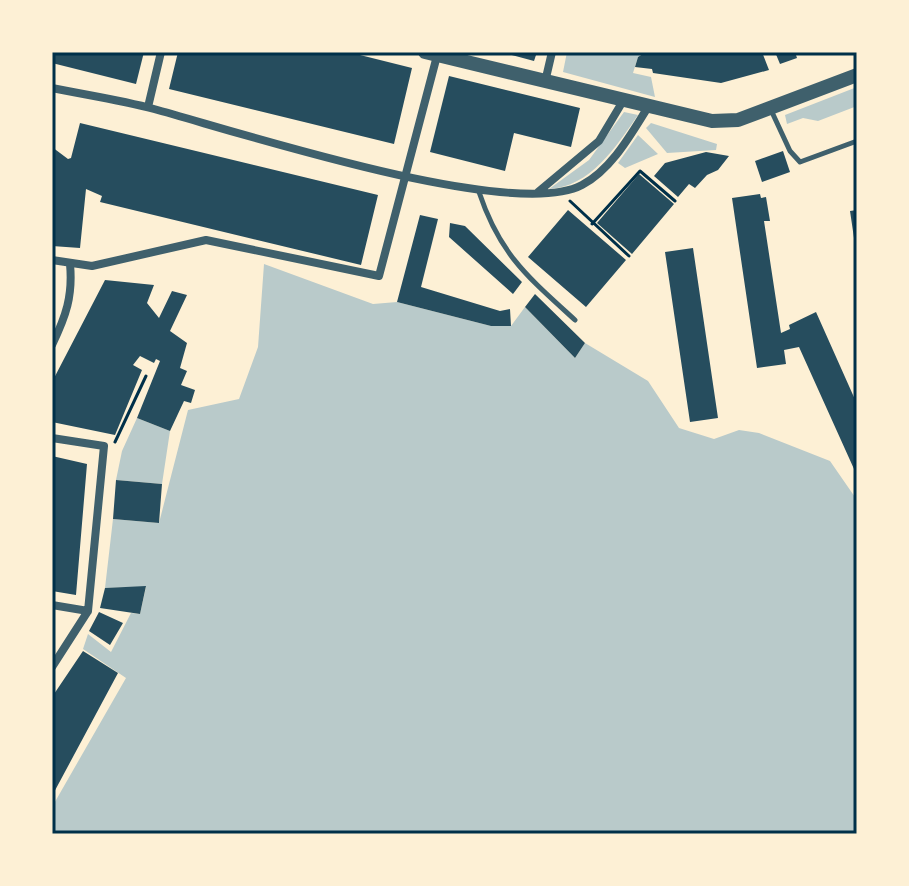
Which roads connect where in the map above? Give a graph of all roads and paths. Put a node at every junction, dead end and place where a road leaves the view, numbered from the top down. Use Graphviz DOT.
graph roads {
  1 [pos="161,52"];
  2 [pos="552,52"];
  3 [pos="433,53"];
  4 [pos="857,75"];
  5 [pos="545,82"];
  6 [pos="52,88"];
  7 [pos="623,101"];
  8 [pos="148,107"];
  9 [pos="648,107"];
  10 [pos="770,109"];
  11 [pos="857,141"];
  12 [pos="407,177"];
  13 [pos="479,192"];
  14 [pos="538,192"];
  15 [pos="561,192"];
  16 [pos="675,201"];
  17 [pos="592,224"];
  18 [pos="629,256"];
  19 [pos="52,260"];
  20 [pos="70,264"];
  21 [pos="575,320"];
  22 [pos="52,345"];
  23 [pos="146,376"];
  24 [pos="52,438"];
  25 [pos="104,446"];
  26 [pos="52,605"];
  27 [pos="88,611"];
  28 [pos="52,667"];
  1 -- 8 [label="street"];
  2 -- 5 [label="street"];
  3 -- 5 [label="street"];
  3 -- 12 [label="street"];
  4 -- 10 [label="street"];
  5 -- 7 [label="street"];
  6 -- 8 [label="street"];
  7 -- 9 [label="street"];
  7 -- 14 [label="street"];
  8 -- 12 [label="street"];
  9 -- 10 [label="street"];
  9 -- 15 [label="street"];
  10 -- 11 [label="lane"];
  12 -- 13 [label="street"];
  12 -- 20 [label="street"];
  13 -- 14 [label="street"];
  13 -- 21 [label="lane"];
  14 -- 15 [label="street"];
  15 -- 17 [label="path"];
  16 -- 17 [label="path"];
  17 -- 18 [label="path"];
  19 -- 20 [label="street"];
  20 -- 22 [label="street"];
  23 -- 25 [label="path"];
  24 -- 25 [label="street"];
  25 -- 27 [label="street"];
  26 -- 27 [label="street"];
  27 -- 28 [label="street"];
}
